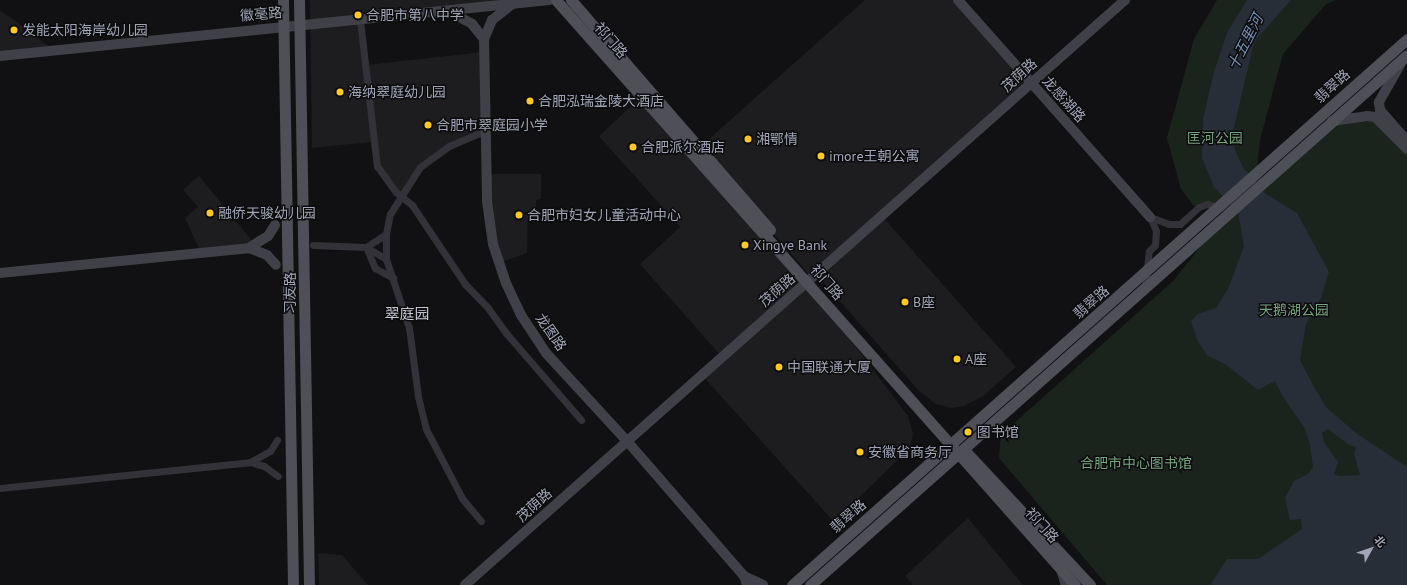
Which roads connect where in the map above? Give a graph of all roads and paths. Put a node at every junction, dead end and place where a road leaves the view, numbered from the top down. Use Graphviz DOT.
graph roads {
  1 [pos="283,0"];
  2 [pos="300,0"];
  3 [pos="549,0"];
  4 [pos="556,0"];
  5 [pos="571,0"];
  6 [pos="958,0"];
  7 [pos="1125,0"];
  8 [pos="514,3"];
  9 [pos="448,11"];
  10 [pos="360,20"];
  11 [pos="300,25"];
  12 [pos="283,26"];
  13 [pos="484,39"];
  14 [pos="1407,39"];
  15 [pos="0,56"];
  16 [pos="1407,56"];
  17 [pos="1031,83"];
  18 [pos="1332,122"];
  19 [pos="485,131"];
  20 [pos="1407,141"];
  21 [pos="1407,149"];
  22 [pos="401,194"];
  23 [pos="1217,207"];
  24 [pos="1150,217"];
  25 [pos="275,225"];
  26 [pos="386,234"];
  27 [pos="313,246"];
  28 [pos="366,247"];
  29 [pos="249,248"];
  30 [pos="386,259"];
  31 [pos="276,265"];
  32 [pos="0,273"];
  33 [pos="1145,274"];
  34 [pos="393,278"];
  35 [pos="809,280"];
  36 [pos="1145,287"];
  37 [pos="581,420"];
  38 [pos="277,440"];
  39 [pos="627,441"];
  40 [pos="957,447"];
  41 [pos="250,462"];
  42 [pos="278,476"];
  43 [pos="0,488"];
  44 [pos="481,521"];
  45 [pos="1060,568"];
  46 [pos="746,581"];
  47 [pos="794,583"];
  48 [pos="292,585"];
  49 [pos="309,585"];
  50 [pos="465,585"];
  51 [pos="763,585"];
  52 [pos="785,585"];
  53 [pos="810,585"];
  54 [pos="1066,585"];
  55 [pos="1075,585"];
  56 [pos="1090,585"];
  1 -- 12 [label="main road, 习友路"];
  2 -- 11 [label="main road, 习友路"];
  3 -- 8 [label="street, 徽毫路"];
  4 -- 35 [label="main road, 祁门路"];
  5 -- 35 [label="main road, 祁门路"];
  6 -- 17 [label="street, 龙感湖路"];
  7 -- 17 [label="street, 茂荫路"];
  8 -- 9 [label="street, 徽毫路"];
  8 -- 13 [label="street"];
  9 -- 10 [label="street, 徽毫路"];
  9 -- 13 [label="street"];
  10 -- 11 [label="street, 徽毫路"];
  10 -- 22 [label="street"];
  11 -- 12 [label="street, 徽毫路"];
  11 -- 49 [label="main road, 习友路"];
  12 -- 15 [label="street, 徽毫路"];
  12 -- 48 [label="main road, 习友路"];
  13 -- 19 [label="street, 龙图路"];
  14 -- 23 [label="main road, 翡翠路"];
  16 -- 18 [label="main road, 翡翠路"];
  16 -- 20 [label="street"];
  17 -- 24 [label="street, 龙感湖路"];
  17 -- 35 [label="street, 茂荫路"];
  18 -- 21 [label="street"];
  18 -- 36 [label="main road, 翡翠路"];
  19 -- 22 [label="street"];
  19 -- 39 [label="street, 龙图路"];
  22 -- 26 [label="street"];
  22 -- 37 [label="street"];
  23 -- 24 [label="street"];
  23 -- 33 [label="main road, 翡翠路"];
  24 -- 33 [label="street"];
  25 -- 29 [label="street"];
  26 -- 28 [label="street"];
  26 -- 30 [label="street"];
  27 -- 28 [label="street"];
  28 -- 30 [label="street"];
  28 -- 34 [label="street"];
  29 -- 31 [label="street"];
  29 -- 32 [label="street"];
  30 -- 34 [label="street"];
  33 -- 36 [label="street"];
  33 -- 40 [label="main road, 翡翠路"];
  34 -- 44 [label="street"];
  35 -- 39 [label="street, 茂荫路"];
  35 -- 40 [label="main road, 祁门路"];
  36 -- 40 [label="main road, 翡翠路"];
  38 -- 41 [label="street"];
  39 -- 46 [label="street, 龙图路"];
  39 -- 50 [label="street, 茂荫路"];
  40 -- 45 [label="main road, 祁门路"];
  40 -- 47 [label="main road, 翡翠路"];
  40 -- 53 [label="main road, 翡翠路"];
  40 -- 56 [label="main road, 祁门路"];
  41 -- 42 [label="street"];
  41 -- 43 [label="street"];
  45 -- 54 [label="street"];
  45 -- 55 [label="main road, 祁门路"];
  46 -- 51 [label="street"];
  47 -- 52 [label="street"];
}
